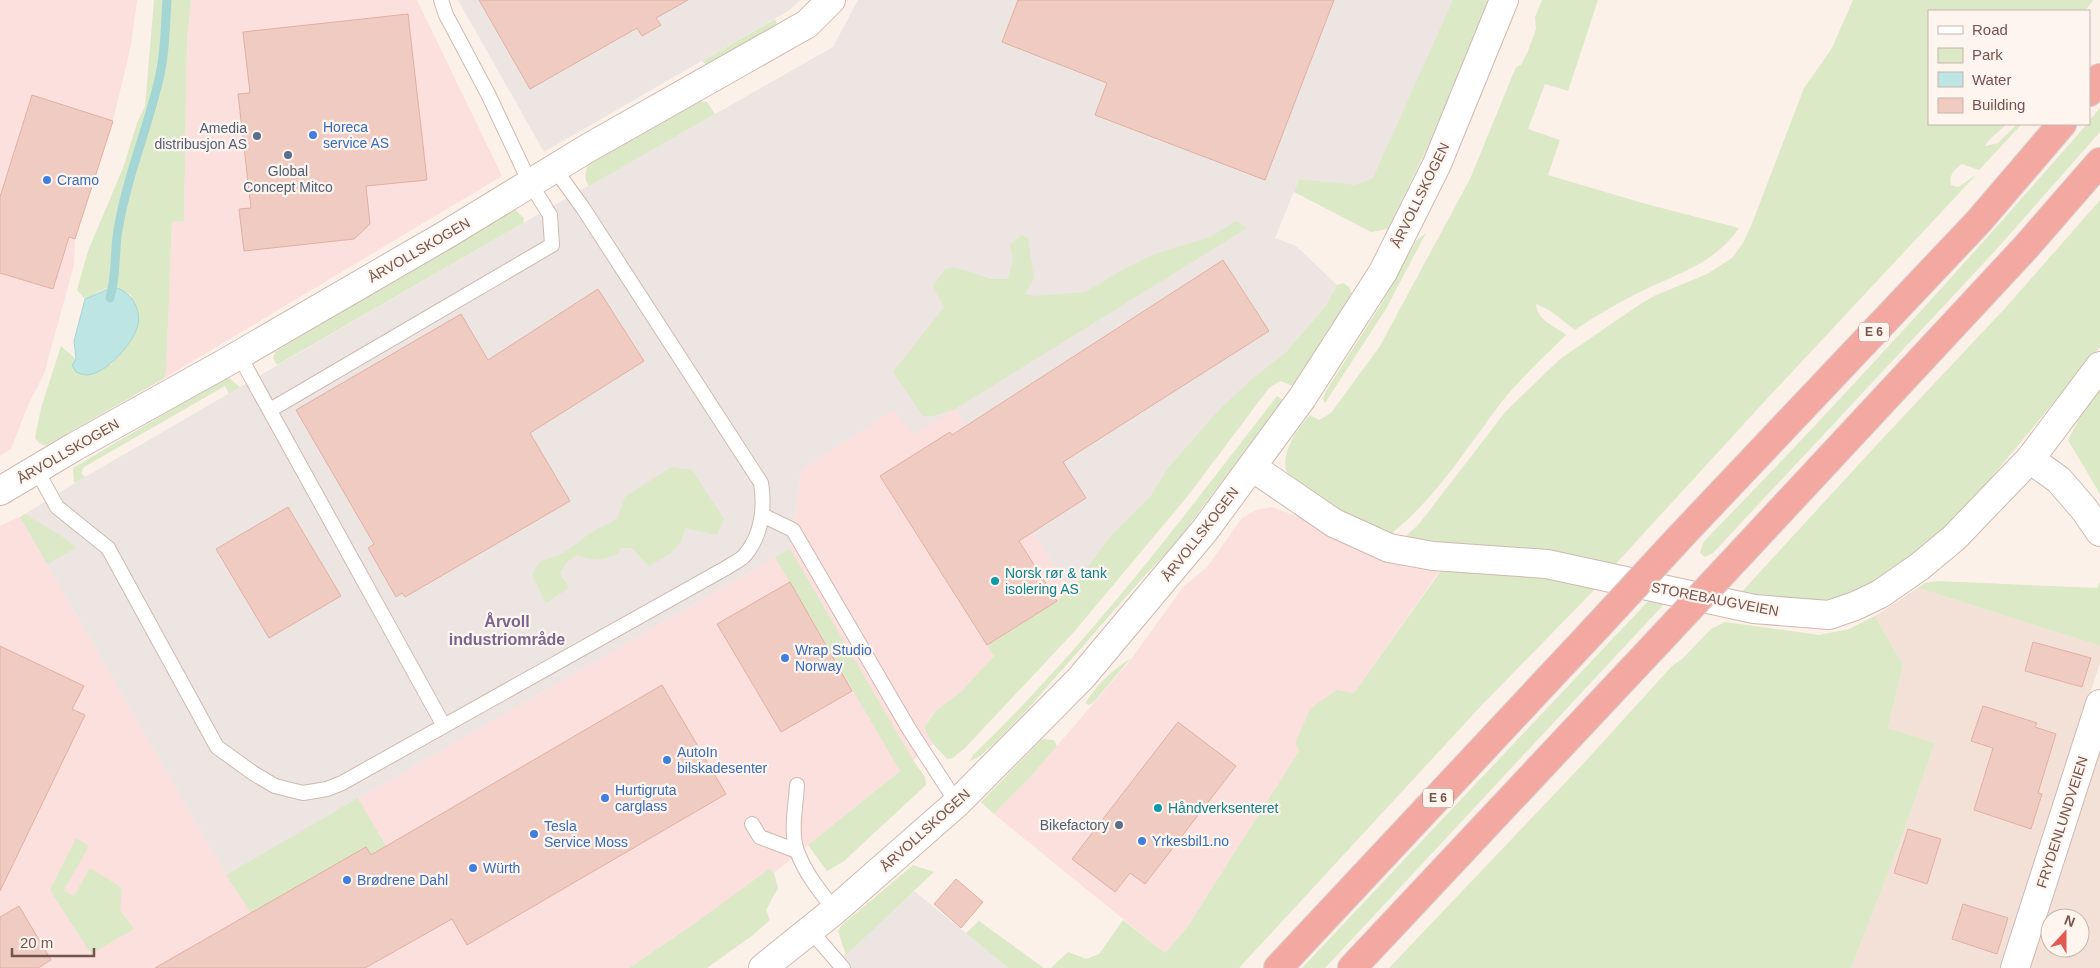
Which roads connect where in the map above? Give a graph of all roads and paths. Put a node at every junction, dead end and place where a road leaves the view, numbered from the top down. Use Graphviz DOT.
graph roads {
  1 [pos="441,0"];
  2 [pos="831,0"];
  3 [pos="1504,0"];
  4 [pos="2100,78"];
  5 [pos="2090,91"];
  6 [pos="2061,125"];
  7 [pos="2100,162"];
  8 [pos="554,168"];
  9 [pos="530,183"];
  10 [pos="239,355"];
  11 [pos="2100,366"];
  12 [pos="270,410"];
  13 [pos="2030,459"];
  14 [pos="1252,467"];
  15 [pos="36,469"];
  16 [pos="0,491"];
  17 [pos="762,515"];
  18 [pos="2100,532"];
  19 [pos="2100,704"];
  20 [pos="444,726"];
  21 [pos="797,785"];
  22 [pos="957,803"];
  23 [pos="752,824"];
  24 [pos="797,850"];
  25 [pos="835,910"];
  26 [pos="810,930"];
  27 [pos="763,968"];
  28 [pos="843,968"];
  29 [pos="1278,968"];
  30 [pos="1352,968"];
  31 [pos="2015,968"];
  1 -- 9 [label="lane"];
  2 -- 8 [label="street, ÅRVOLLSKOGEN"];
  3 -- 14 [label="street, ÅRVOLLSKOGEN"];
  4 -- 5 [label="highway"];
  6 -- 29 [label="highway, E 6, bridge"];
  7 -- 30 [label="highway, bridge"];
  8 -- 9 [label="street, ÅRVOLLSKOGEN"];
  8 -- 17 [label="lane"];
  9 -- 10 [label="street, ÅRVOLLSKOGEN"];
  9 -- 12 [label="lane"];
  10 -- 12 [label="lane"];
  10 -- 15 [label="street, ÅRVOLLSKOGEN"];
  11 -- 13 [label="street, STOREBAUGVEIEN"];
  12 -- 20 [label="lane"];
  13 -- 14 [label="street, STOREBAUGVEIEN"];
  13 -- 18 [label="street"];
  14 -- 22 [label="street, ÅRVOLLSKOGEN"];
  15 -- 16 [label="street, ÅRVOLLSKOGEN"];
  15 -- 20 [label="lane"];
  17 -- 20 [label="lane"];
  17 -- 22 [label="lane"];
  19 -- 31 [label="street, FRYDENLUNDVEIEN"];
  21 -- 24 [label="lane"];
  22 -- 25 [label="street, ÅRVOLLSKOGEN"];
  23 -- 24 [label="lane"];
  24 -- 25 [label="lane"];
  25 -- 26 [label="street, ÅRVOLLSKOGEN"];
  26 -- 27 [label="street, ÅRVOLLSKOGEN"];
  26 -- 28 [label="lane"];
}
